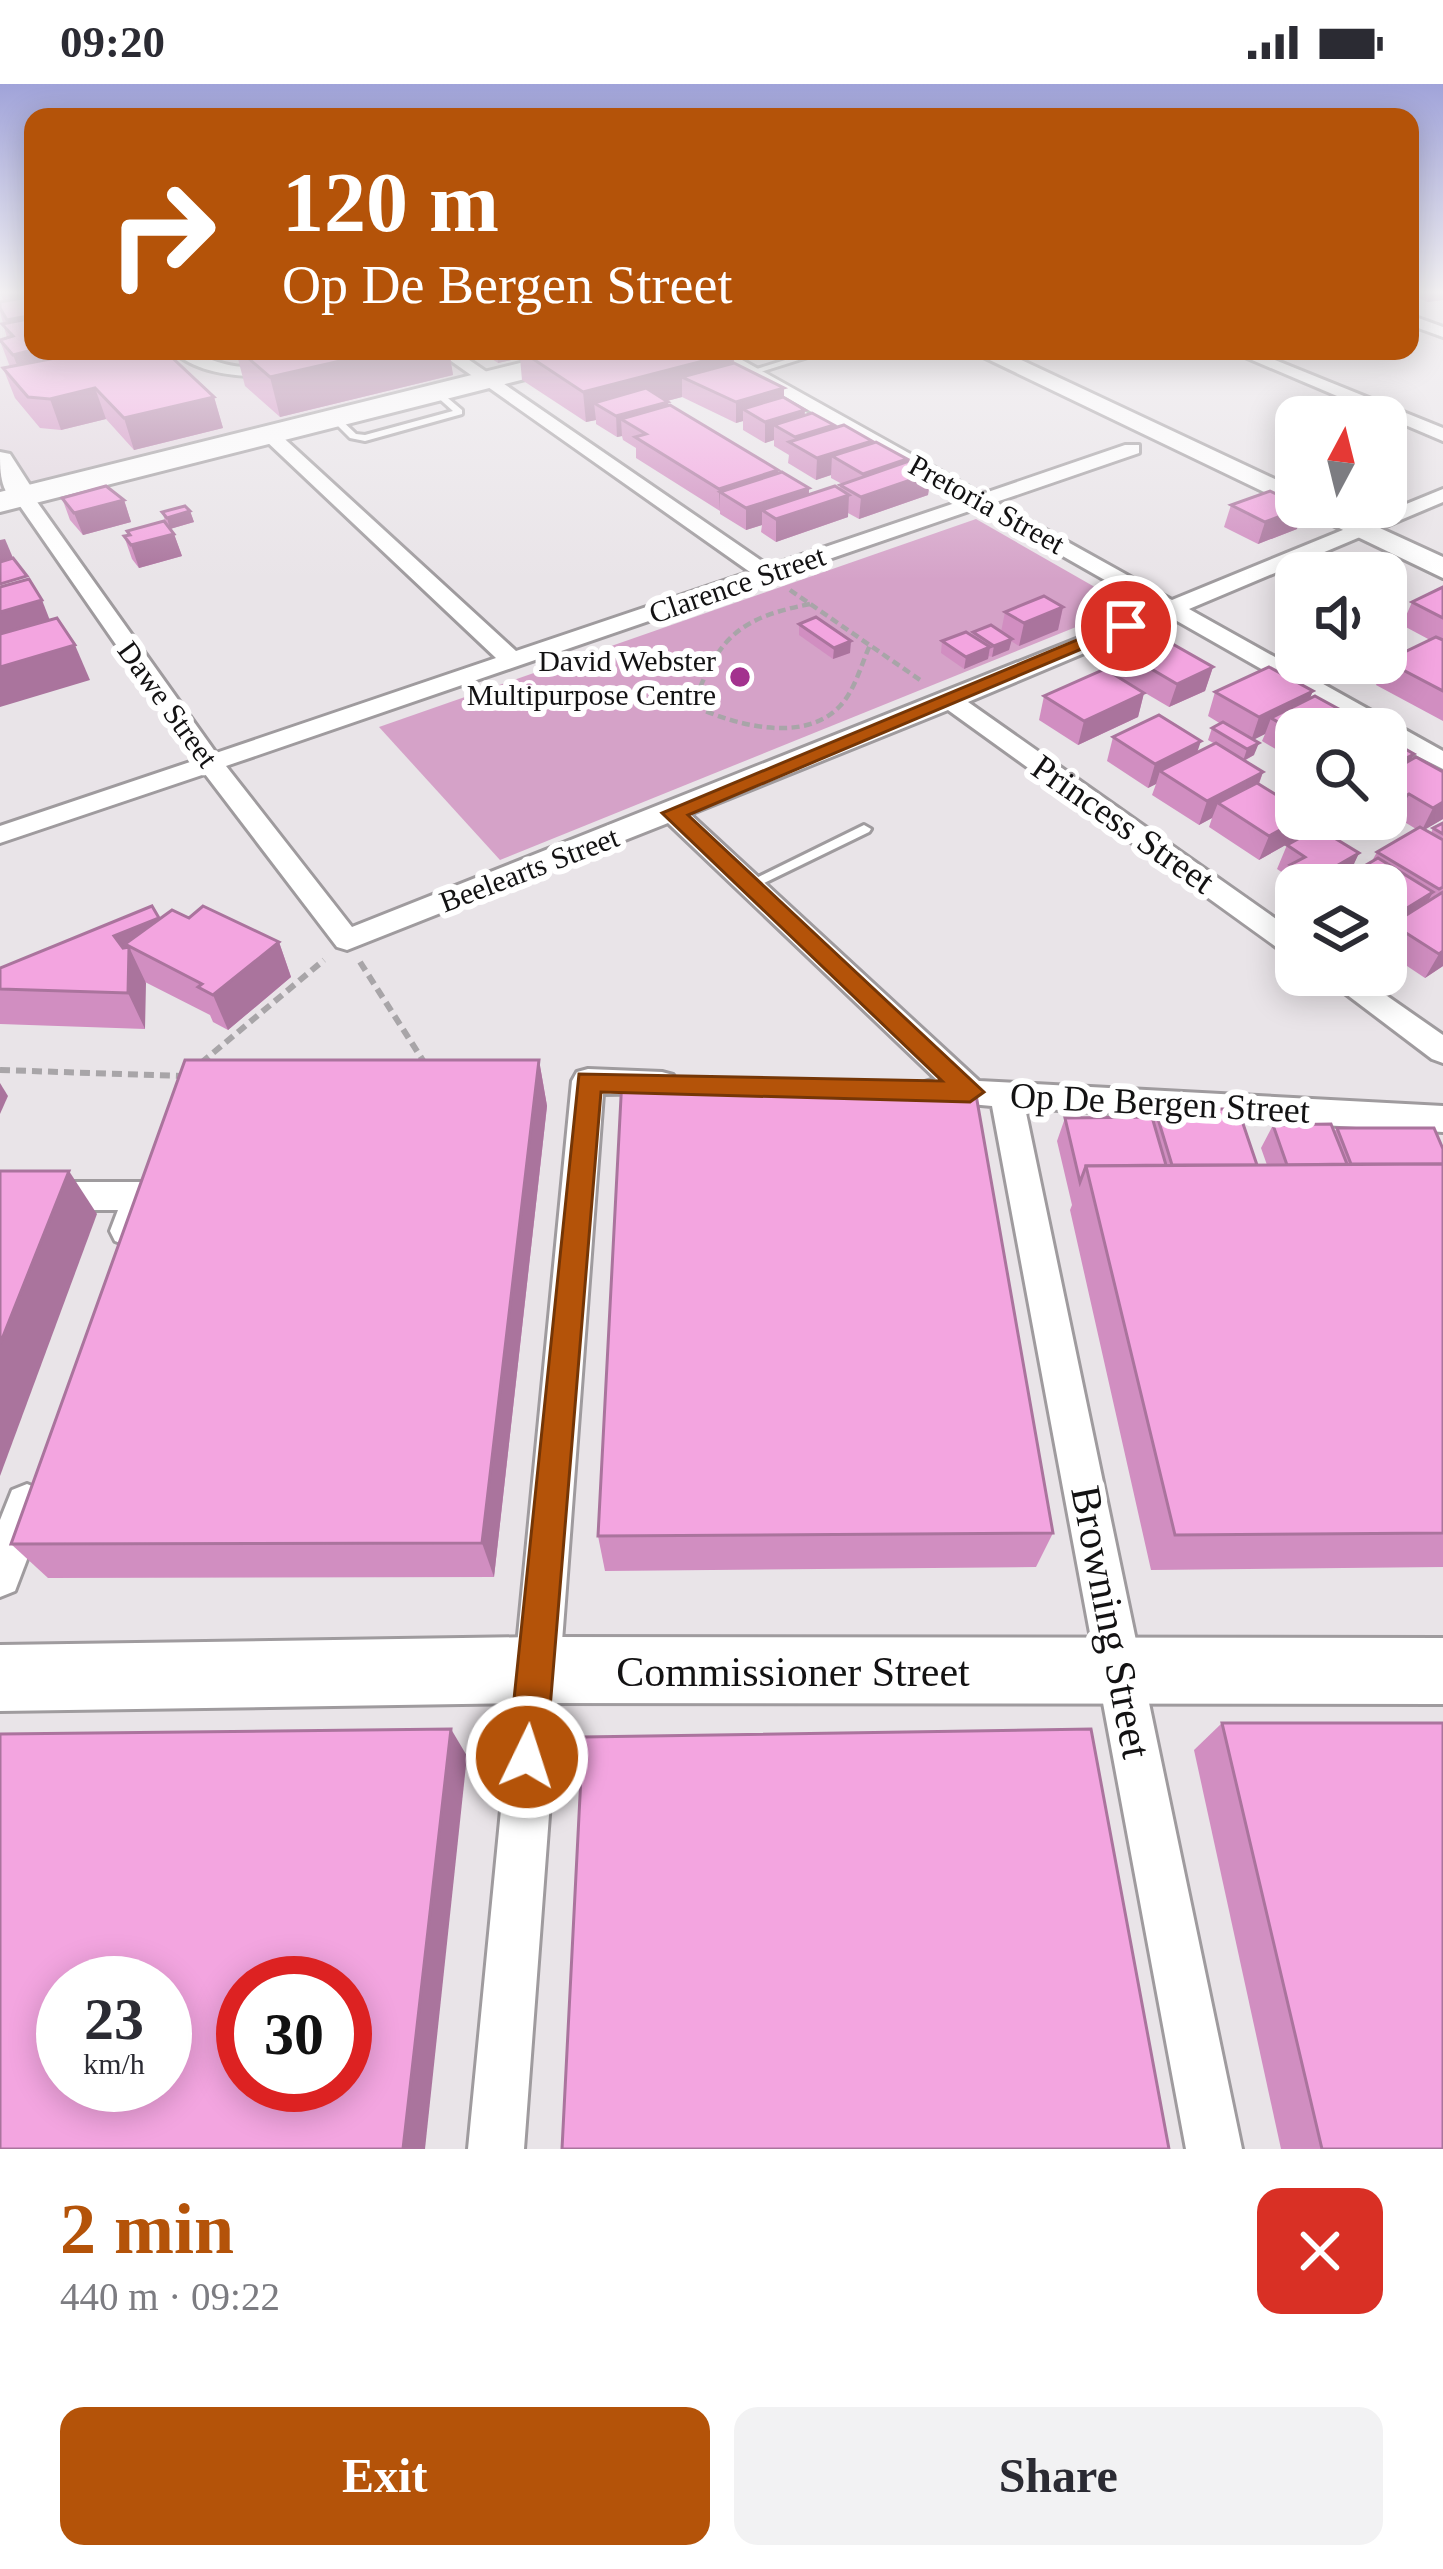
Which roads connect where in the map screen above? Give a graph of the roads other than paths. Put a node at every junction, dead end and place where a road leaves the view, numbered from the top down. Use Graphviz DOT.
graph roads {
  1 [pos="456,387"];
  2 [pos="501,387"];
  3 [pos="779,387"];
  4 [pos="1058,387"];
  5 [pos="1327,387"];
  6 [pos="270,435"];
  7 [pos="1443,435"];
  8 [pos="1132,449"];
  9 [pos="0,460"];
  10 [pos="1275,490"];
  11 [pos="1443,495"];
  12 [pos="12,499"];
  13 [pos="982,500"];
  14 [pos="1356,528"];
  15 [pos="1360,530"];
  16 [pos="1443,569"];
  17 [pos="767,574"];
  18 [pos="1171,607"];
  19 [pos="512,660"];
  20 [pos="950,701"];
  21 [pos="1348,708"];
  22 [pos="1407,741"];
  23 [pos="1443,761"];
  24 [pos="212,765"];
  25 [pos="673,813"];
  26 [pos="864,830"];
  27 [pos="0,836"];
  28 [pos="749,885"];
  29 [pos="1275,932"];
  30 [pos="347,940"];
  31 [pos="1366,996"];
  32 [pos="1443,1051"];
  33 [pos="684,1084"];
  34 [pos="899,1090"];
  35 [pos="988,1094"];
  36 [pos="1442,1121"];
  37 [pos="0,1196"];
  38 [pos="116,1263"];
  39 [pos="42,1464"];
  40 [pos="0,1576"];
  41 [pos="534,1670"];
  42 [pos="1443,1671"];
  43 [pos="1121,1673"];
  44 [pos="0,1678"];
  45 [pos="496,2149"];
  46 [pos="1214,2149"];
  1 -- 6 [label="main road"];
  2 -- 17 [label="street"];
  3 -- 13 [label="street, Pretoria Street"];
  4 -- 10 [label="main road"];
  5 -- 7 [label="street"];
  6 -- 12 [label="main road"];
  6 -- 19 [label="street"];
  8 -- 13 [label="street, Clarence Street"];
  9 -- 12 [label="main road, Dawe Street"];
  11 -- 15 [label="street, Beelearts Street"];
  12 -- 24 [label="street, Dawe Street"];
  13 -- 17 [label="street, Clarence Street"];
  13 -- 18 [label="street, Pretoria Street"];
  14 -- 15 [label="main road"];
  15 -- 16 [label="main road"];
  15 -- 18 [label="street, Beelearts Street"];
  17 -- 19 [label="street, Clarence Street"];
  18 -- 20 [label="street, Beelearts Street"];
  18 -- 21 [label="street, Pretoria Street"];
  19 -- 24 [label="street, Clarence Street"];
  20 -- 25 [label="street, Beelearts Street"];
  20 -- 29 [label="street, Princess Street"];
  22 -- 23 [label="street, Pretoria Street"];
  24 -- 27 [label="street, Clarence Street"];
  24 -- 30 [label="street, Dawe Street"];
  25 -- 28 [label="street"];
  25 -- 30 [label="street, Beelearts Street"];
  26 -- 28 [label="lane"];
  28 -- 35 [label="street"];
  31 -- 32 [label="street"];
  33 -- 41 [label="street"];
  34 -- 35 [label="street, Op De Bergen Street"];
  35 -- 36 [label="street, Op De Bergen Street"];
  35 -- 43 [label="street, Browning Street"];
  37 -- 38 [label="street"];
  39 -- 40 [label="street"];
  41 -- 43 [label="main road, Commissioner Street"];
  41 -- 44 [label="main road, Commissioner Street"];
  41 -- 45 [label="street"];
  42 -- 43 [label="main road, Commissioner Street"];
  43 -- 46 [label="street, Browning Street"];
}
